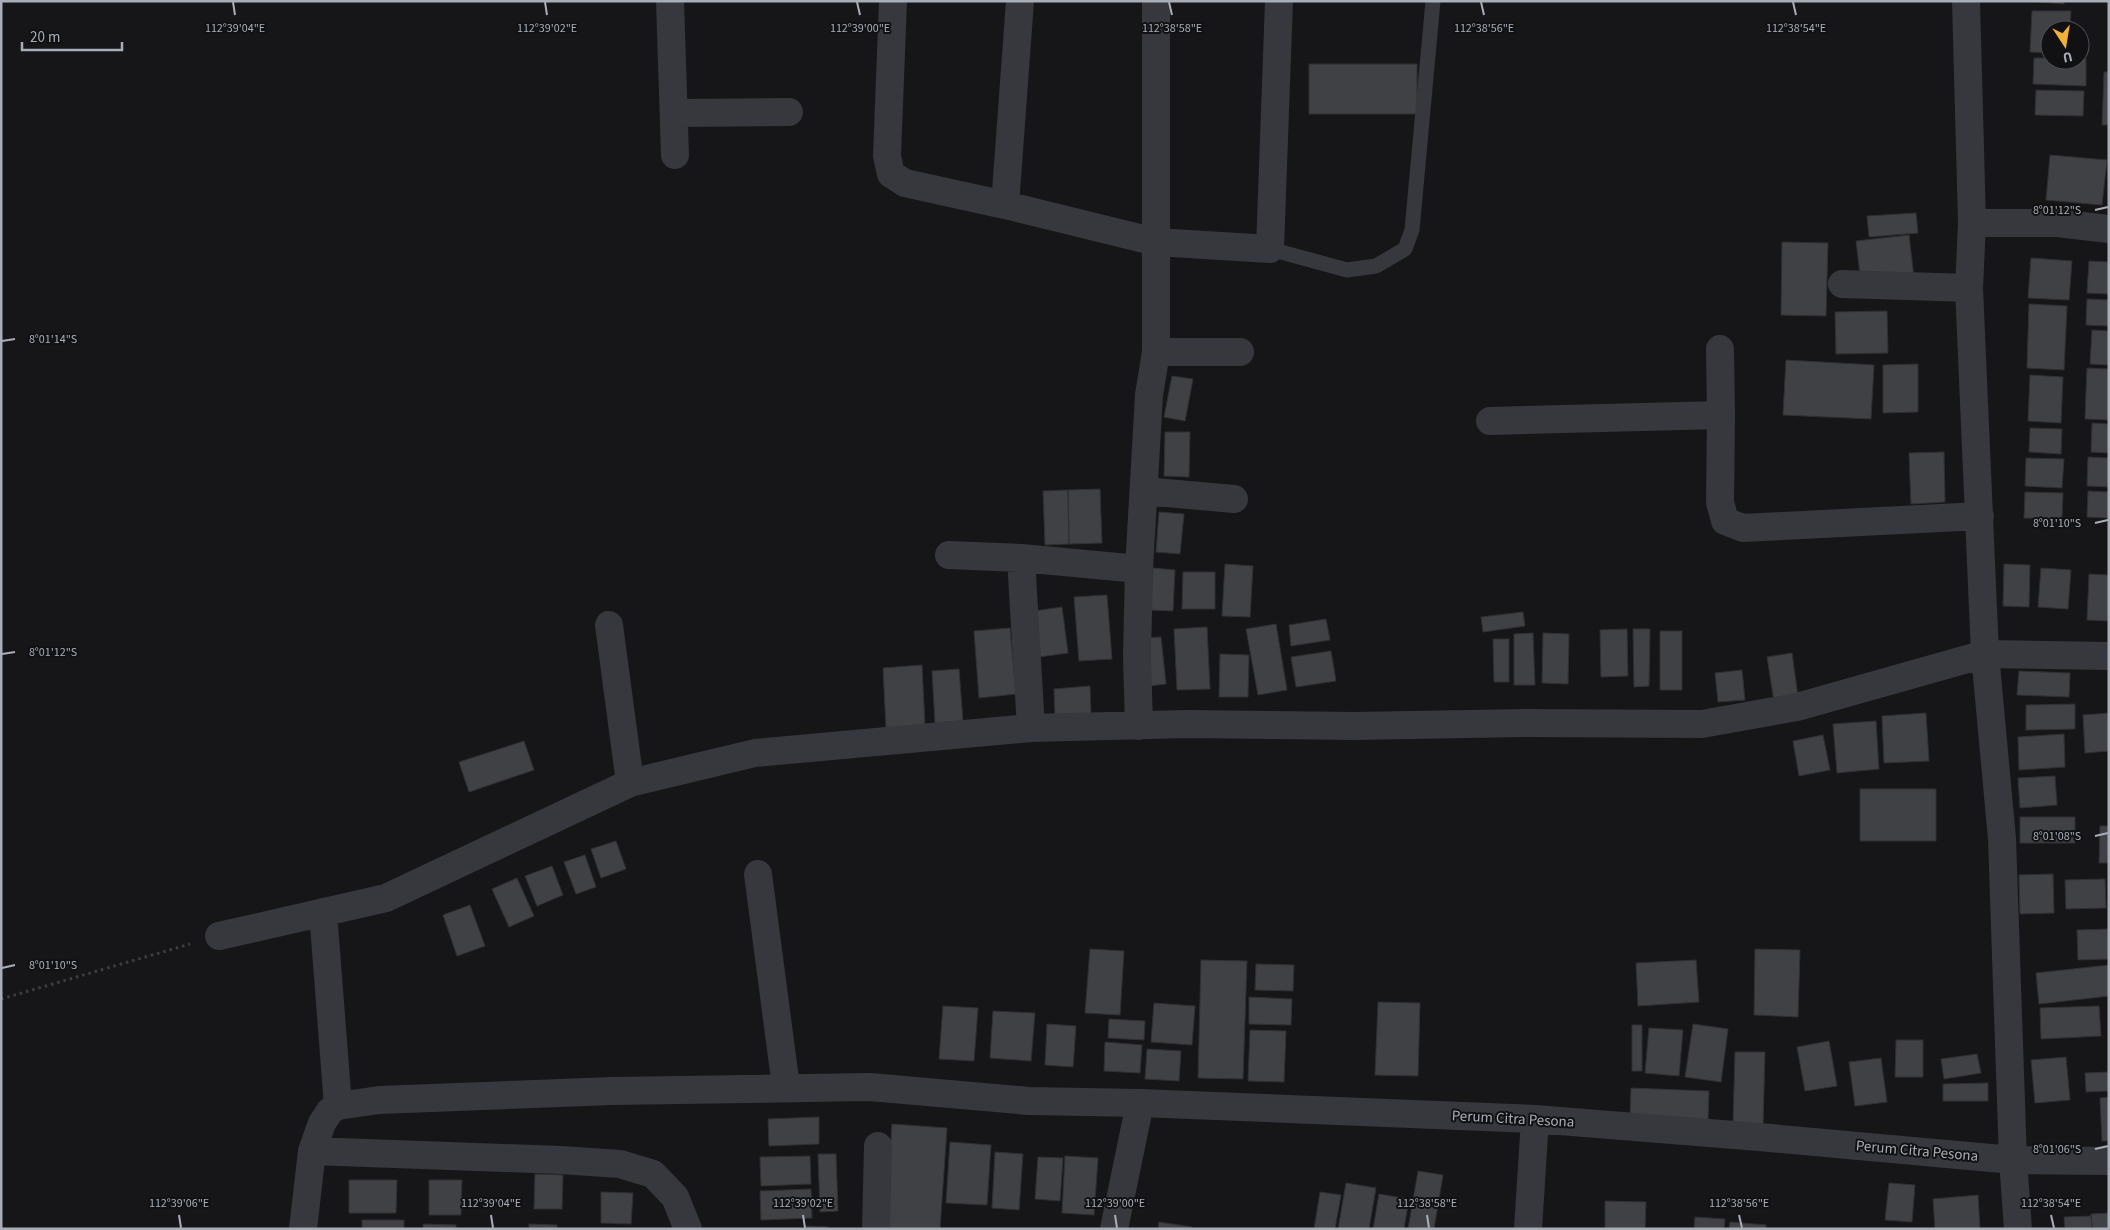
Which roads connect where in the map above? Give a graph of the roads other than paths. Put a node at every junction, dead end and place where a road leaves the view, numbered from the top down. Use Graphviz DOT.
graph roads {
  1 [pos="670,1"];
  2 [pos="893,1"];
  3 [pos="1020,1"];
  4 [pos="1156,1"];
  5 [pos="1279,1"];
  6 [pos="1433,1"];
  7 [pos="1966,1"];
  8 [pos="675,112"];
  9 [pos="789,112"];
  10 [pos="675,155"];
  11 [pos="1005,205"];
  12 [pos="1972,223"];
  13 [pos="2109,229"];
  14 [pos="1156,242"];
  15 [pos="1270,249"];
  16 [pos="1842,284"];
  17 [pos="1969,288"];
  18 [pos="1720,349"];
  19 [pos="1156,352"];
  20 [pos="1240,352"];
  21 [pos="1721,415"];
  22 [pos="1490,421"];
  23 [pos="1144,491"];
  24 [pos="1234,499"];
  25 [pos="1980,516"];
  26 [pos="948,555"];
  27 [pos="1021,558"];
  28 [pos="1138,568"];
  29 [pos="608,625"];
  30 [pos="1985,654"];
  31 [pos="2109,656"];
  32 [pos="1139,726"];
  33 [pos="1031,728"];
  34 [pos="630,783"];
  35 [pos="758,874"];
  36 [pos="324,923"];
  37 [pos="220,936"];
  38 [pos="786,1087"];
  39 [pos="1140,1104"];
  40 [pos="338,1106"];
  41 [pos="1535,1119"];
  42 [pos="878,1146"];
  43 [pos="312,1151"];
  44 [pos="2013,1160"];
  45 [pos="2109,1161"];
  46 [pos="303,1229"];
  47 [pos="688,1229"];
  48 [pos="876,1229"];
  49 [pos="1114,1229"];
  50 [pos="1528,1229"];
  51 [pos="2018,1229"];
  1 -- 8 [label="street"];
  2 -- 11 [label="street"];
  3 -- 11 [label="street"];
  4 -- 14 [label="street"];
  5 -- 15 [label="street"];
  6 -- 15 [label="lane"];
  7 -- 12 [label="street"];
  8 -- 9 [label="street"];
  8 -- 10 [label="street"];
  11 -- 14 [label="street"];
  12 -- 13 [label="street"];
  12 -- 17 [label="street"];
  14 -- 15 [label="street"];
  14 -- 19 [label="street"];
  16 -- 17 [label="street"];
  17 -- 25 [label="street"];
  18 -- 21 [label="street"];
  19 -- 20 [label="street"];
  19 -- 23 [label="street"];
  21 -- 22 [label="street"];
  21 -- 25 [label="street"];
  23 -- 24 [label="street"];
  23 -- 28 [label="street"];
  25 -- 30 [label="street"];
  26 -- 27 [label="street"];
  27 -- 28 [label="street"];
  27 -- 33 [label="street"];
  28 -- 32 [label="street"];
  29 -- 34 [label="street"];
  30 -- 31 [label="street"];
  30 -- 32 [label="street"];
  30 -- 44 [label="street"];
  32 -- 33 [label="street"];
  33 -- 34 [label="street"];
  34 -- 36 [label="street"];
  35 -- 38 [label="street"];
  36 -- 37 [label="street"];
  36 -- 40 [label="street"];
  38 -- 39 [label="street, Perum Citra Pesona"];
  38 -- 40 [label="street, Perum Citra Pesona"];
  39 -- 41 [label="street, Perum Citra Pesona"];
  39 -- 49 [label="street"];
  40 -- 43 [label="street"];
  41 -- 44 [label="street, Perum Citra Pesona"];
  41 -- 50 [label="street"];
  42 -- 48 [label="street"];
  43 -- 46 [label="street"];
  43 -- 47 [label="street"];
  44 -- 45 [label="street, Perum Citra Pesona"];
  44 -- 51 [label="street"];
}
